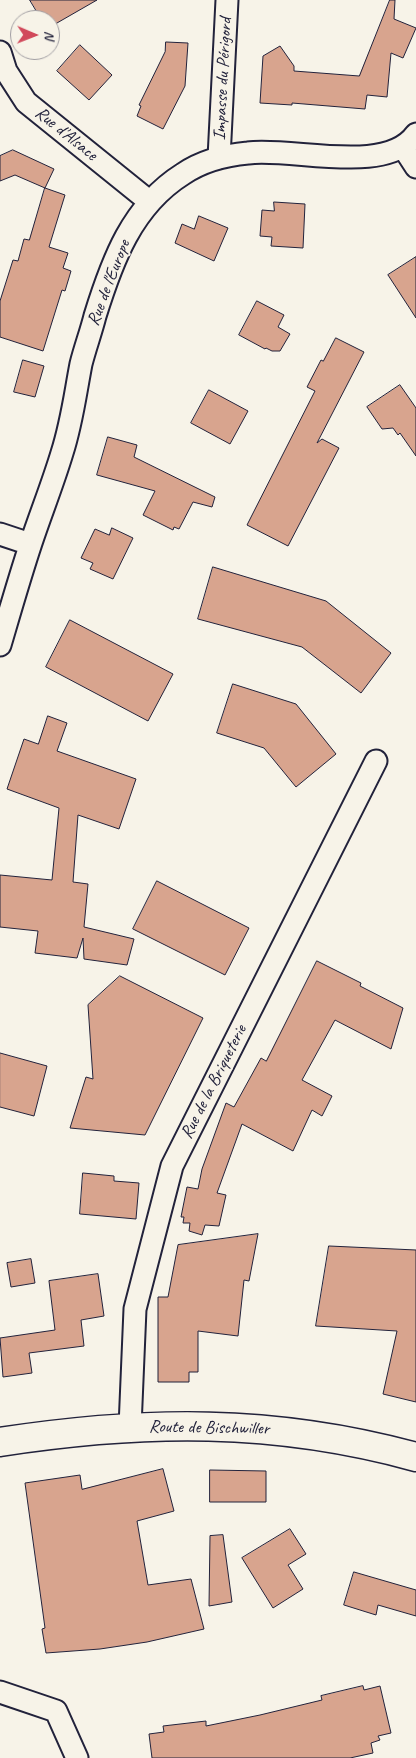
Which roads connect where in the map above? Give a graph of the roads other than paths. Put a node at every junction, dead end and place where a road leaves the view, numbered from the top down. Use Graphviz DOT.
graph roads {
  1 [pos="227,0"];
  2 [pos="0,52"];
  3 [pos="410,141"];
  4 [pos="219,158"];
  5 [pos="416,167"];
  6 [pos="150,202"];
  7 [pos="0,534"];
  8 [pos="30,544"];
  9 [pos="0,645"];
  10 [pos="376,761"];
  11 [pos="130,1427"];
  12 [pos="0,1442"];
  13 [pos="416,1457"];
  14 [pos="0,1692"];
  15 [pos="77,1758"];
  1 -- 4 [label="street, Impasse du Périgord"];
  2 -- 6 [label="street, Rue d'Alsace"];
  3 -- 4 [label="street, Rue de l'Europe"];
  3 -- 5 [label="street"];
  4 -- 6 [label="street, Rue de l'Europe"];
  6 -- 8 [label="street, Rue de l'Europe"];
  7 -- 8 [label="street"];
  8 -- 9 [label="street, Rue de l'Europe"];
  10 -- 11 [label="street, Rue de la Briqueterie"];
  11 -- 12 [label="main road, Route de Bischwiller"];
  11 -- 13 [label="main road, Route de Bischwiller"];
  14 -- 15 [label="street"];
}
